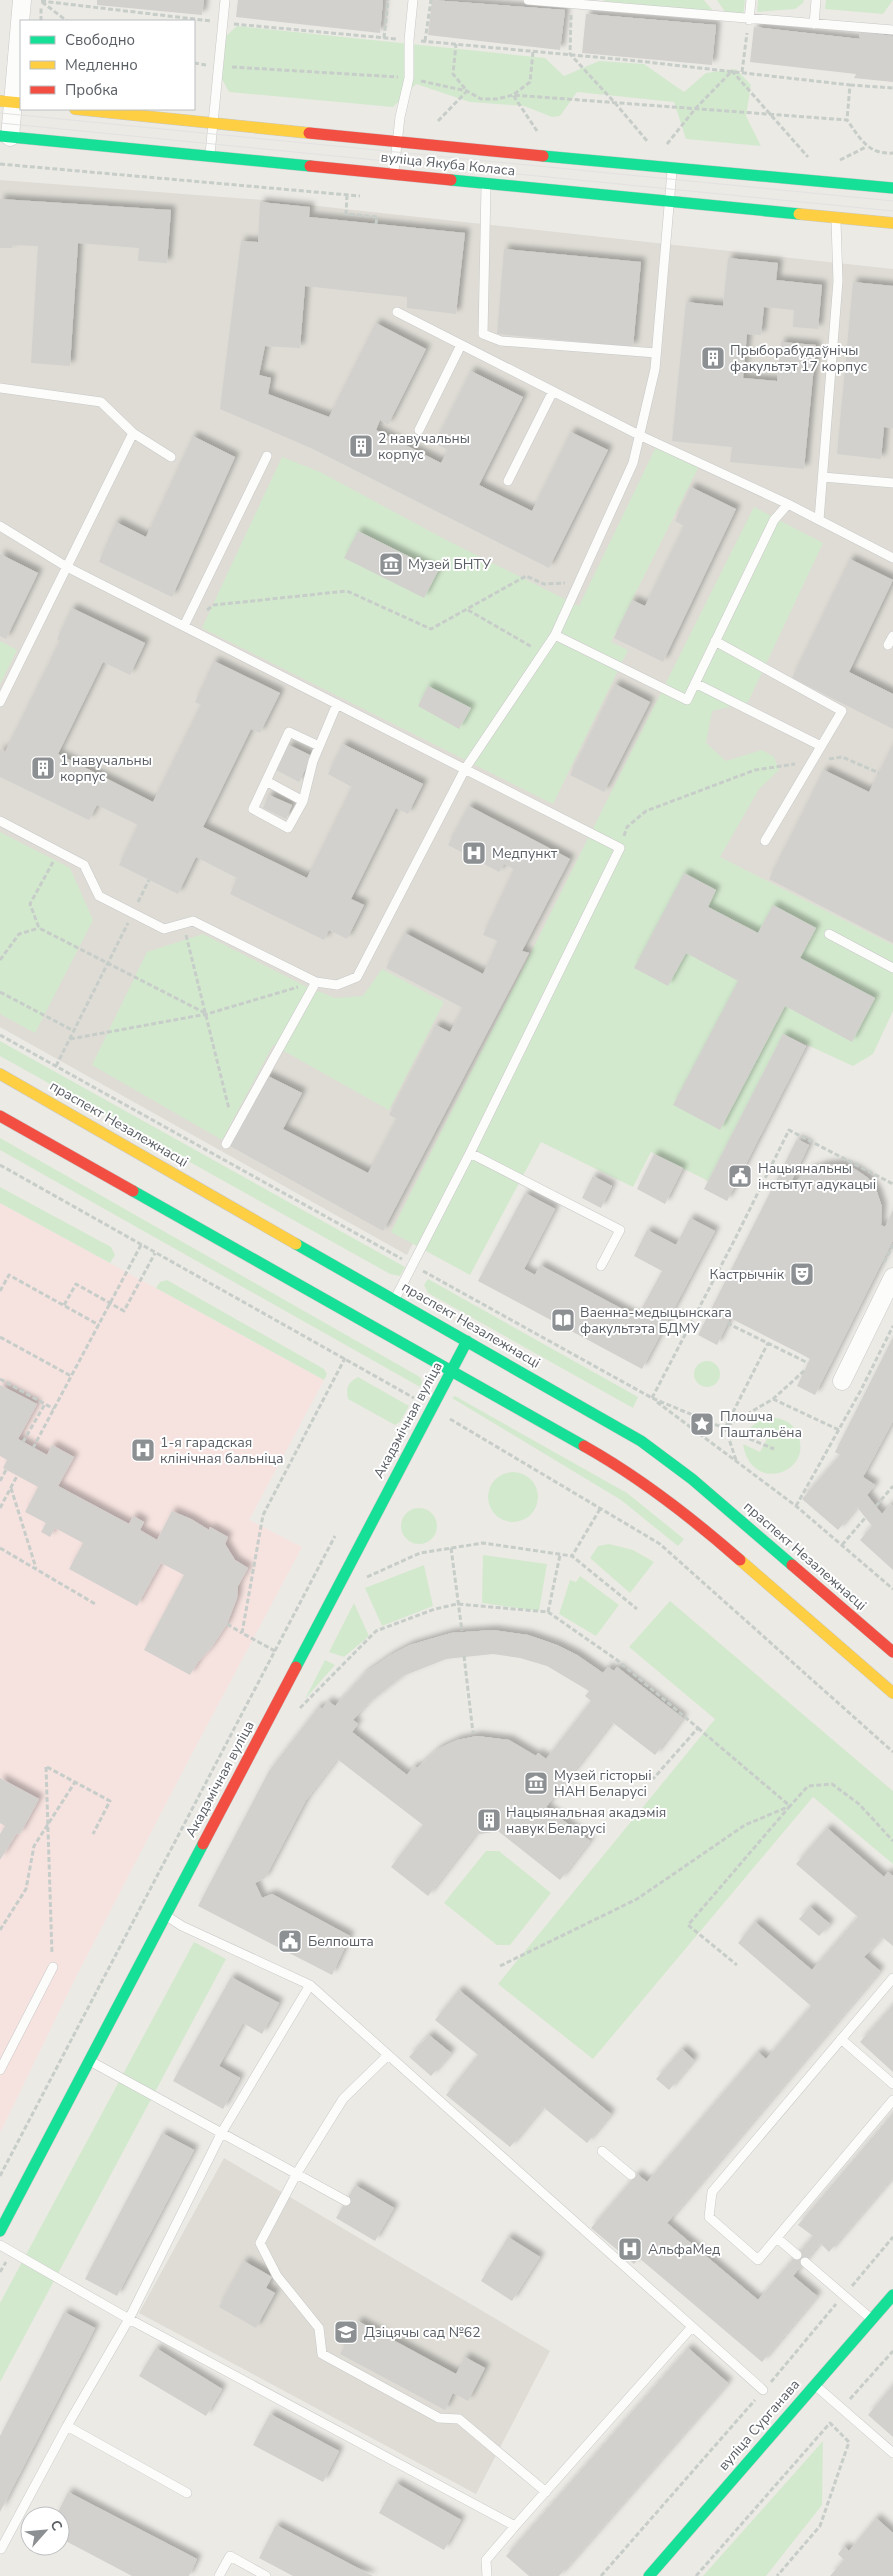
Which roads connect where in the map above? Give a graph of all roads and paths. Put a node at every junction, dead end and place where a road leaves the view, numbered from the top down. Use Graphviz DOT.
graph roads {
  1 [pos="22,0"];
  2 [pos="225,0"];
  3 [pos="388,0"];
  4 [pos="412,0"];
  5 [pos="431,0"];
  6 [pos="528,0"];
  7 [pos="751,0"];
  8 [pos="816,0"];
  9 [pos="41,1"];
  10 [pos="572,5"];
  11 [pos="194,19"];
  12 [pos="20,20"];
  13 [pos="20,20"];
  14 [pos="40,20"];
  15 [pos="66,20"];
  16 [pos="749,20"];
  17 [pos="223,23"];
  18 [pos="814,24"];
  19 [pos="893,30"];
  20 [pos="384,38"];
  21 [pos="409,40"];
  22 [pos="425,41"];
  23 [pos="456,44"];
  24 [pos="533,52"];
  25 [pos="570,54"];
  26 [pos="195,63"];
  27 [pos="218,66"];
  28 [pos="732,71"];
  29 [pos="742,72"];
  30 [pos="409,78"];
  31 [pos="850,85"];
  32 [pos="893,88"];
  33 [pos="467,91"];
  34 [pos="513,95"];
  35 [pos="12,102"];
  36 [pos="615,102"];
  37 [pos="695,109"];
  38 [pos="85,110"];
  39 [pos="770,114"];
  40 [pos="847,120"];
  41 [pos="438,121"];
  42 [pos="212,123"];
  43 [pos="537,131"];
  44 [pos="5,137"];
  45 [pos="397,142"];
  46 [pos="648,142"];
  47 [pos="668,144"];
  48 [pos="866,147"];
  49 [pos="893,153"];
  50 [pos="209,156"];
  51 [pos="812,161"];
  52 [pos="0,164"];
  53 [pos="833,164"];
  54 [pos="672,168"];
  55 [pos="394,174"];
  56 [pos="486,183"];
  57 [pos="893,188"];
  58 [pos="347,195"];
  59 [pos="367,197"];
  60 [pos="669,203"];
  61 [pos="837,218"];
  62 [pos="893,223"];
  63 [pos="376,224"];
  64 [pos="397,312"];
  65 [pos="461,345"];
  66 [pos="656,353"];
  67 [pos="0,388"];
  68 [pos="552,391"];
  69 [pos="419,430"];
  70 [pos="133,433"];
  71 [pos="639,436"];
  72 [pos="267,456"];
  73 [pos="170,457"];
  74 [pos="823,477"];
  75 [pos="508,481"];
  76 [pos="893,483"];
  77 [pos="788,504"];
  78 [pos="819,520"];
  79 [pos="0,526"];
  80 [pos="893,558"];
  81 [pos="67,567"];
  82 [pos="579,583"];
  83 [pos="468,610"];
  84 [pos="184,626"];
  85 [pos="555,635"];
  86 [pos="893,636"];
  87 [pos="715,641"];
  88 [pos="888,645"];
  89 [pos="543,653"];
  90 [pos="695,683"];
  91 [pos="0,702"];
  92 [pos="336,704"];
  93 [pos="319,746"];
  94 [pos="821,746"];
  95 [pos="811,762"];
  96 [pos="464,769"];
  97 [pos="879,773"];
  98 [pos="266,781"];
  99 [pos="303,801"];
  100 [pos="0,821"];
  101 [pos="764,841"];
  102 [pos="620,848"];
  103 [pos="58,852"];
  104 [pos="148,880"];
  105 [pos="132,913"];
  106 [pos="183,924"];
  107 [pos="39,928"];
  108 [pos="828,934"];
  109 [pos="0,960"];
  110 [pos="107,964"];
  111 [pos="893,968"];
  112 [pos="316,982"];
  113 [pos="0,992"];
  114 [pos="207,1014"];
  115 [pos="74,1031"];
  116 [pos="0,1035"];
  117 [pos="70,1038"];
  118 [pos="56,1066"];
  119 [pos="0,1074"];
  120 [pos="228,1114"];
  121 [pos="0,1116"];
  122 [pos="226,1144"];
  123 [pos="470,1153"];
  124 [pos="0,1165"];
  125 [pos="893,1184"];
  126 [pos="141,1245"];
  127 [pos="155,1253"];
  128 [pos="413,1266"];
  129 [pos="601,1266"];
  130 [pos="893,1276"];
  131 [pos="1,1285"];
  132 [pos="0,1291"];
  133 [pos="395,1299"];
  134 [pos="110,1303"];
  135 [pos="64,1306"];
  136 [pos="699,1308"];
  137 [pos="709,1314"];
  138 [pos="728,1323"];
  139 [pos="98,1325"];
  140 [pos="893,1326"];
  141 [pos="0,1337"];
  142 [pos="468,1341"];
  143 [pos="768,1343"];
  144 [pos="345,1358"];
  145 [pos="808,1363"];
  146 [pos="804,1370"];
  147 [pos="451,1371"];
  148 [pos="71,1376"];
  149 [pos="0,1379"];
  150 [pos="842,1381"];
  151 [pos="414,1398"];
  152 [pos="652,1398"];
  153 [pos="773,1399"];
  154 [pos="45,1404"];
  155 [pos="54,1409"];
  156 [pos="447,1417"];
  157 [pos="725,1427"];
  158 [pos="839,1430"];
  159 [pos="23,1442"];
  160 [pos="33,1448"];
  161 [pos="774,1449"];
  162 [pos="736,1461"];
  163 [pos="6,1470"];
  164 [pos="18,1476"];
  165 [pos="0,1481"];
  166 [pos="893,1486"];
  167 [pos="11,1488"];
  168 [pos="796,1506"];
  169 [pos="876,1506"];
  170 [pos="0,1508"];
  171 [pos="600,1509"];
  172 [pos="865,1518"];
  173 [pos="335,1536"];
  174 [pos="842,1545"];
  175 [pos="0,1548"];
  176 [pos="451,1548"];
  177 [pos="560,1555"];
  178 [pos="572,1556"];
  179 [pos="36,1569"];
  180 [pos="365,1578"];
  181 [pos="893,1589"];
  182 [pos="457,1604"];
  183 [pos="97,1606"];
  184 [pos="637,1609"];
  185 [pos="548,1612"];
  186 [pos="227,1624"];
  187 [pos="462,1631"];
  188 [pos="242,1633"];
  189 [pos="275,1651"];
  190 [pos="893,1652"];
  191 [pos="464,1656"];
  192 [pos="893,1693"];
  193 [pos="294,1714"];
  194 [pos="698,1728"];
  195 [pos="473,1733"];
  196 [pos="893,1752"];
  197 [pos="654,1779"];
  198 [pos="74,1782"];
  199 [pos="790,1806"];
  200 [pos="48,1824"];
  201 [pos="93,1834"];
  202 [pos="893,1841"];
  203 [pos="165,1916"];
  204 [pos="0,1930"];
  205 [pos="500,1966"];
  206 [pos="737,1966"];
  207 [pos="53,1967"];
  208 [pos="893,1978"];
  209 [pos="310,1985"];
  210 [pos="842,2039"];
  211 [pos="387,2056"];
  212 [pos="90,2060"];
  213 [pos="0,2070"];
  214 [pos="893,2084"];
  215 [pos="893,2100"];
  216 [pos="222,2132"];
  217 [pos="602,2151"];
  218 [pos="297,2172"];
  219 [pos="631,2175"];
  220 [pos="0,2176"];
  221 [pos="346,2201"];
  222 [pos="0,2231"];
  223 [pos="893,2237"];
  224 [pos="777,2238"];
  225 [pos="0,2245"];
  226 [pos="797,2255"];
  227 [pos="805,2262"];
  228 [pos="893,2295"];
  229 [pos="844,2296"];
  230 [pos="129,2319"];
  231 [pos="871,2320"];
  232 [pos="691,2328"];
  233 [pos="893,2351"];
  234 [pos="814,2384"];
  235 [pos="764,2390"];
  236 [pos="848,2402"];
  237 [pos="67,2426"];
  238 [pos="893,2453"];
  239 [pos="546,2492"];
  240 [pos="187,2493"];
  241 [pos="515,2526"];
  242 [pos="1,2549"];
  243 [pos="219,2576"];
  244 [pos="266,2576"];
  245 [pos="487,2576"];
  246 [pos="601,2576"];
  247 [pos="649,2576"];
  248 [pos="696,2576"];
  249 [pos="777,2576"];
  1 -- 12 [label="street"];
  2 -- 17 [label="lane"];
  3 -- 20 [label="path"];
  4 -- 21 [label="lane"];
  5 -- 22 [label="path"];
  6 -- 10 [label="lane"];
  7 -- 16 [label="lane"];
  8 -- 18 [label="lane"];
  9 -- 11 [label="path"];
  9 -- 14 [label="path"];
  9 -- 15 [label="path"];
  10 -- 16 [label="lane"];
  10 -- 25 [label="path"];
  11 -- 17 [label="path"];
  13 -- 35 [label="street"];
  16 -- 18 [label="lane"];
  16 -- 29 [label="path"];
  17 -- 20 [label="path"];
  17 -- 27 [label="lane"];
  18 -- 19 [label="lane"];
  20 -- 21 [label="path"];
  21 -- 22 [label="path"];
  21 -- 30 [label="lane"];
  22 -- 23 [label="path"];
  23 -- 24 [label="path"];
  23 -- 33 [label="path"];
  24 -- 25 [label="path"];
  24 -- 34 [label="path"];
  25 -- 28 [label="path"];
  25 -- 36 [label="path"];
  26 -- 27 [label="path"];
  27 -- 30 [label="path"];
  27 -- 42 [label="lane"];
  28 -- 29 [label="path"];
  28 -- 37 [label="path"];
  28 -- 39 [label="path"];
  29 -- 31 [label="path"];
  30 -- 33 [label="path"];
  30 -- 45 [label="lane"];
  31 -- 32 [label="path"];
  31 -- 40 [label="path"];
  33 -- 34 [label="path"];
  33 -- 41 [label="path"];
  34 -- 36 [label="path"];
  34 -- 43 [label="path"];
  35 -- 44 [label="street"];
  36 -- 37 [label="path"];
  36 -- 46 [label="path"];
  37 -- 39 [label="path"];
  37 -- 47 [label="path"];
  38 -- 42 [label="main road, вуліца Якуба Коласа"];
  39 -- 40 [label="path"];
  39 -- 51 [label="path"];
  40 -- 48 [label="path"];
  42 -- 45 [label="main road, вуліца Якуба Коласа"];
  42 -- 50 [label="lane"];
  44 -- 50 [label="main road, вуліца Якуба Коласа"];
  45 -- 54 [label="main road, вуліца Якуба Коласа"];
  45 -- 55 [label="lane"];
  48 -- 49 [label="path"];
  48 -- 53 [label="path"];
  50 -- 55 [label="main road, вуліца Якуба Коласа"];
  52 -- 58 [label="path"];
  54 -- 57 [label="main road, вуліца Якуба Коласа"];
  54 -- 60 [label="lane"];
  55 -- 56 [label="main road, вуліца Якуба Коласа"];
  56 -- 60 [label="main road, вуліца Якуба Коласа"];
  56 -- 66 [label="lane"];
  58 -- 59 [label="path"];
  58 -- 63 [label="path"];
  60 -- 61 [label="main road, вуліца Якуба Коласа"];
  60 -- 66 [label="lane"];
  61 -- 62 [label="main road, вуліца Якуба Коласа"];
  61 -- 74 [label="lane"];
  64 -- 65 [label="lane"];
  65 -- 68 [label="lane"];
  65 -- 69 [label="lane"];
  66 -- 71 [label="lane"];
  67 -- 70 [label="lane"];
  68 -- 71 [label="lane"];
  68 -- 75 [label="lane"];
  70 -- 73 [label="lane"];
  70 -- 81 [label="lane"];
  71 -- 77 [label="lane"];
  71 -- 82 [label="lane"];
  72 -- 84 [label="lane"];
  74 -- 76 [label="lane"];
  74 -- 78 [label="lane"];
  77 -- 78 [label="lane"];
  77 -- 87 [label="lane"];
  78 -- 80 [label="lane"];
  79 -- 81 [label="lane"];
  81 -- 84 [label="lane"];
  81 -- 91 [label="lane"];
  82 -- 83 [label="path"];
  82 -- 85 [label="lane"];
  83 -- 84 [label="path"];
  83 -- 89 [label="path"];
  84 -- 92 [label="lane"];
  85 -- 89 [label="lane"];
  85 -- 90 [label="lane"];
  86 -- 88 [label="lane"];
  87 -- 90 [label="lane"];
  87 -- 94 [label="lane"];
  89 -- 96 [label="lane"];
  90 -- 94 [label="lane"];
  92 -- 93 [label="lane"];
  92 -- 96 [label="lane"];
  93 -- 98 [label="lane"];
  93 -- 99 [label="lane"];
  94 -- 95 [label="lane"];
  95 -- 97 [label="path"];
  95 -- 101 [label="lane"];
  95 -- 102 [label="path"];
  96 -- 102 [label="lane"];
  96 -- 112 [label="lane"];
  98 -- 99 [label="lane"];
  98 -- 99 [label="lane"];
  100 -- 103 [label="lane"];
  102 -- 123 [label="lane"];
  103 -- 105 [label="lane"];
  103 -- 107 [label="path"];
  104 -- 105 [label="path"];
  105 -- 106 [label="lane"];
  105 -- 110 [label="path"];
  106 -- 112 [label="lane"];
  106 -- 114 [label="path"];
  107 -- 109 [label="path"];
  107 -- 110 [label="path"];
  108 -- 111 [label="lane"];
  110 -- 114 [label="path"];
  110 -- 115 [label="path"];
  112 -- 114 [label="path"];
  112 -- 122 [label="lane"];
  113 -- 115 [label="path"];
  114 -- 117 [label="path"];
  114 -- 120 [label="path"];
  115 -- 117 [label="path"];
  116 -- 118 [label="path"];
  117 -- 118 [label="path"];
  118 -- 128 [label="path"];
  119 -- 133 [label="main road, праспект Незалежнасці"];
  121 -- 147 [label="main road"];
  123 -- 128 [label="lane"];
  123 -- 129 [label="lane"];
  124 -- 126 [label="path"];
  125 -- 136 [label="path"];
  126 -- 127 [label="path"];
  126 -- 134 [label="path"];
  127 -- 134 [label="path"];
  127 -- 144 [label="path"];
  128 -- 133 [label="lane"];
  128 -- 152 [label="path"];
  130 -- 150 [label="street"];
  131 -- 132 [label="path"];
  131 -- 135 [label="path"];
  133 -- 142 [label="main road, праспект Незалежнасці"];
  134 -- 135 [label="path"];
  134 -- 139 [label="path"];
  135 -- 139 [label="path"];
  136 -- 137 [label="path"];
  136 -- 152 [label="path"];
  138 -- 143 [label="path"];
  139 -- 148 [label="path"];
  140 -- 158 [label="path"];
  141 -- 148 [label="path"];
  142 -- 147 [label="main road, Акадэмічная вуліца"];
  142 -- 190 [label="main road, праспект Незалежнасці"];
  143 -- 145 [label="path"];
  143 -- 157 [label="path"];
  144 -- 151 [label="path"];
  144 -- 188 [label="path"];
  146 -- 153 [label="path"];
  147 -- 192 [label="main road"];
  147 -- 203 [label="main road, Акадэмічная вуліца"];
  148 -- 155 [label="path"];
  149 -- 154 [label="path"];
  152 -- 157 [label="path"];
  152 -- 162 [label="path"];
  153 -- 157 [label="path"];
  153 -- 158 [label="path"];
  154 -- 155 [label="path"];
  154 -- 159 [label="path"];
  155 -- 160 [label="path"];
  156 -- 171 [label="path"];
  157 -- 161 [label="path"];
  157 -- 162 [label="path"];
  158 -- 168 [label="path"];
  162 -- 168 [label="path"];
  163 -- 165 [label="path"];
  164 -- 167 [label="path"];
  166 -- 169 [label="path"];
  167 -- 170 [label="path"];
  167 -- 179 [label="path"];
  168 -- 174 [label="path"];
  171 -- 178 [label="path"];
  171 -- 196 [label="path"];
  172 -- 174 [label="path"];
  173 -- 189 [label="path"];
  174 -- 181 [label="path"];
  175 -- 179 [label="path"];
  176 -- 177 [label="path"];
  176 -- 180 [label="path"];
  176 -- 182 [label="path"];
  177 -- 178 [label="path"];
  177 -- 185 [label="path"];
  178 -- 184 [label="path"];
  179 -- 183 [label="path"];
  182 -- 185 [label="path"];
  182 -- 187 [label="path"];
  182 -- 193 [label="path"];
  185 -- 194 [label="path"];
  186 -- 188 [label="path"];
  188 -- 189 [label="path"];
  189 -- 220 [label="path"];
  191 -- 195 [label="path"];
  194 -- 197 [label="path"];
  194 -- 199 [label="path"];
  198 -- 200 [label="path"];
  198 -- 200 [label="path"];
  198 -- 201 [label="path"];
  199 -- 202 [label="path"];
  199 -- 205 [label="path"];
  199 -- 206 [label="path"];
  200 -- 204 [label="path"];
  200 -- 207 [label="path"];
  203 -- 209 [label="lane"];
  203 -- 212 [label="main road, Акадэмічная вуліца"];
  207 -- 213 [label="lane"];
  208 -- 210 [label="lane"];
  209 -- 211 [label="lane"];
  209 -- 216 [label="lane"];
  210 -- 214 [label="lane"];
  210 -- 224 [label="lane"];
  211 -- 218 [label="lane"];
  211 -- 232 [label="lane"];
  212 -- 216 [label="lane"];
  212 -- 222 [label="main road, Акадэмічная вуліца"];
  215 -- 224 [label="lane"];
  216 -- 218 [label="lane"];
  216 -- 230 [label="lane"];
  217 -- 219 [label="lane"];
  218 -- 221 [label="lane"];
  218 -- 239 [label="lane"];
  223 -- 229 [label="path"];
  224 -- 226 [label="lane"];
  225 -- 230 [label="lane"];
  227 -- 229 [label="lane"];
  228 -- 231 [label="main road, вуліца Сурганава"];
  229 -- 231 [label="lane"];
  229 -- 235 [label="path"];
  230 -- 237 [label="lane"];
  230 -- 241 [label="lane"];
  231 -- 234 [label="main road, вуліца Сурганава"];
  232 -- 235 [label="lane"];
  232 -- 239 [label="lane"];
  233 -- 236 [label="path"];
  234 -- 238 [label="lane"];
  234 -- 247 [label="main road, вуліца Сурганава"];
  235 -- 246 [label="path"];
  237 -- 240 [label="lane"];
  237 -- 242 [label="lane"];
  239 -- 241 [label="lane"];
  241 -- 245 [label="lane"];
  243 -- 244 [label="lane"];
  248 -- 249 [label="path"];
}
